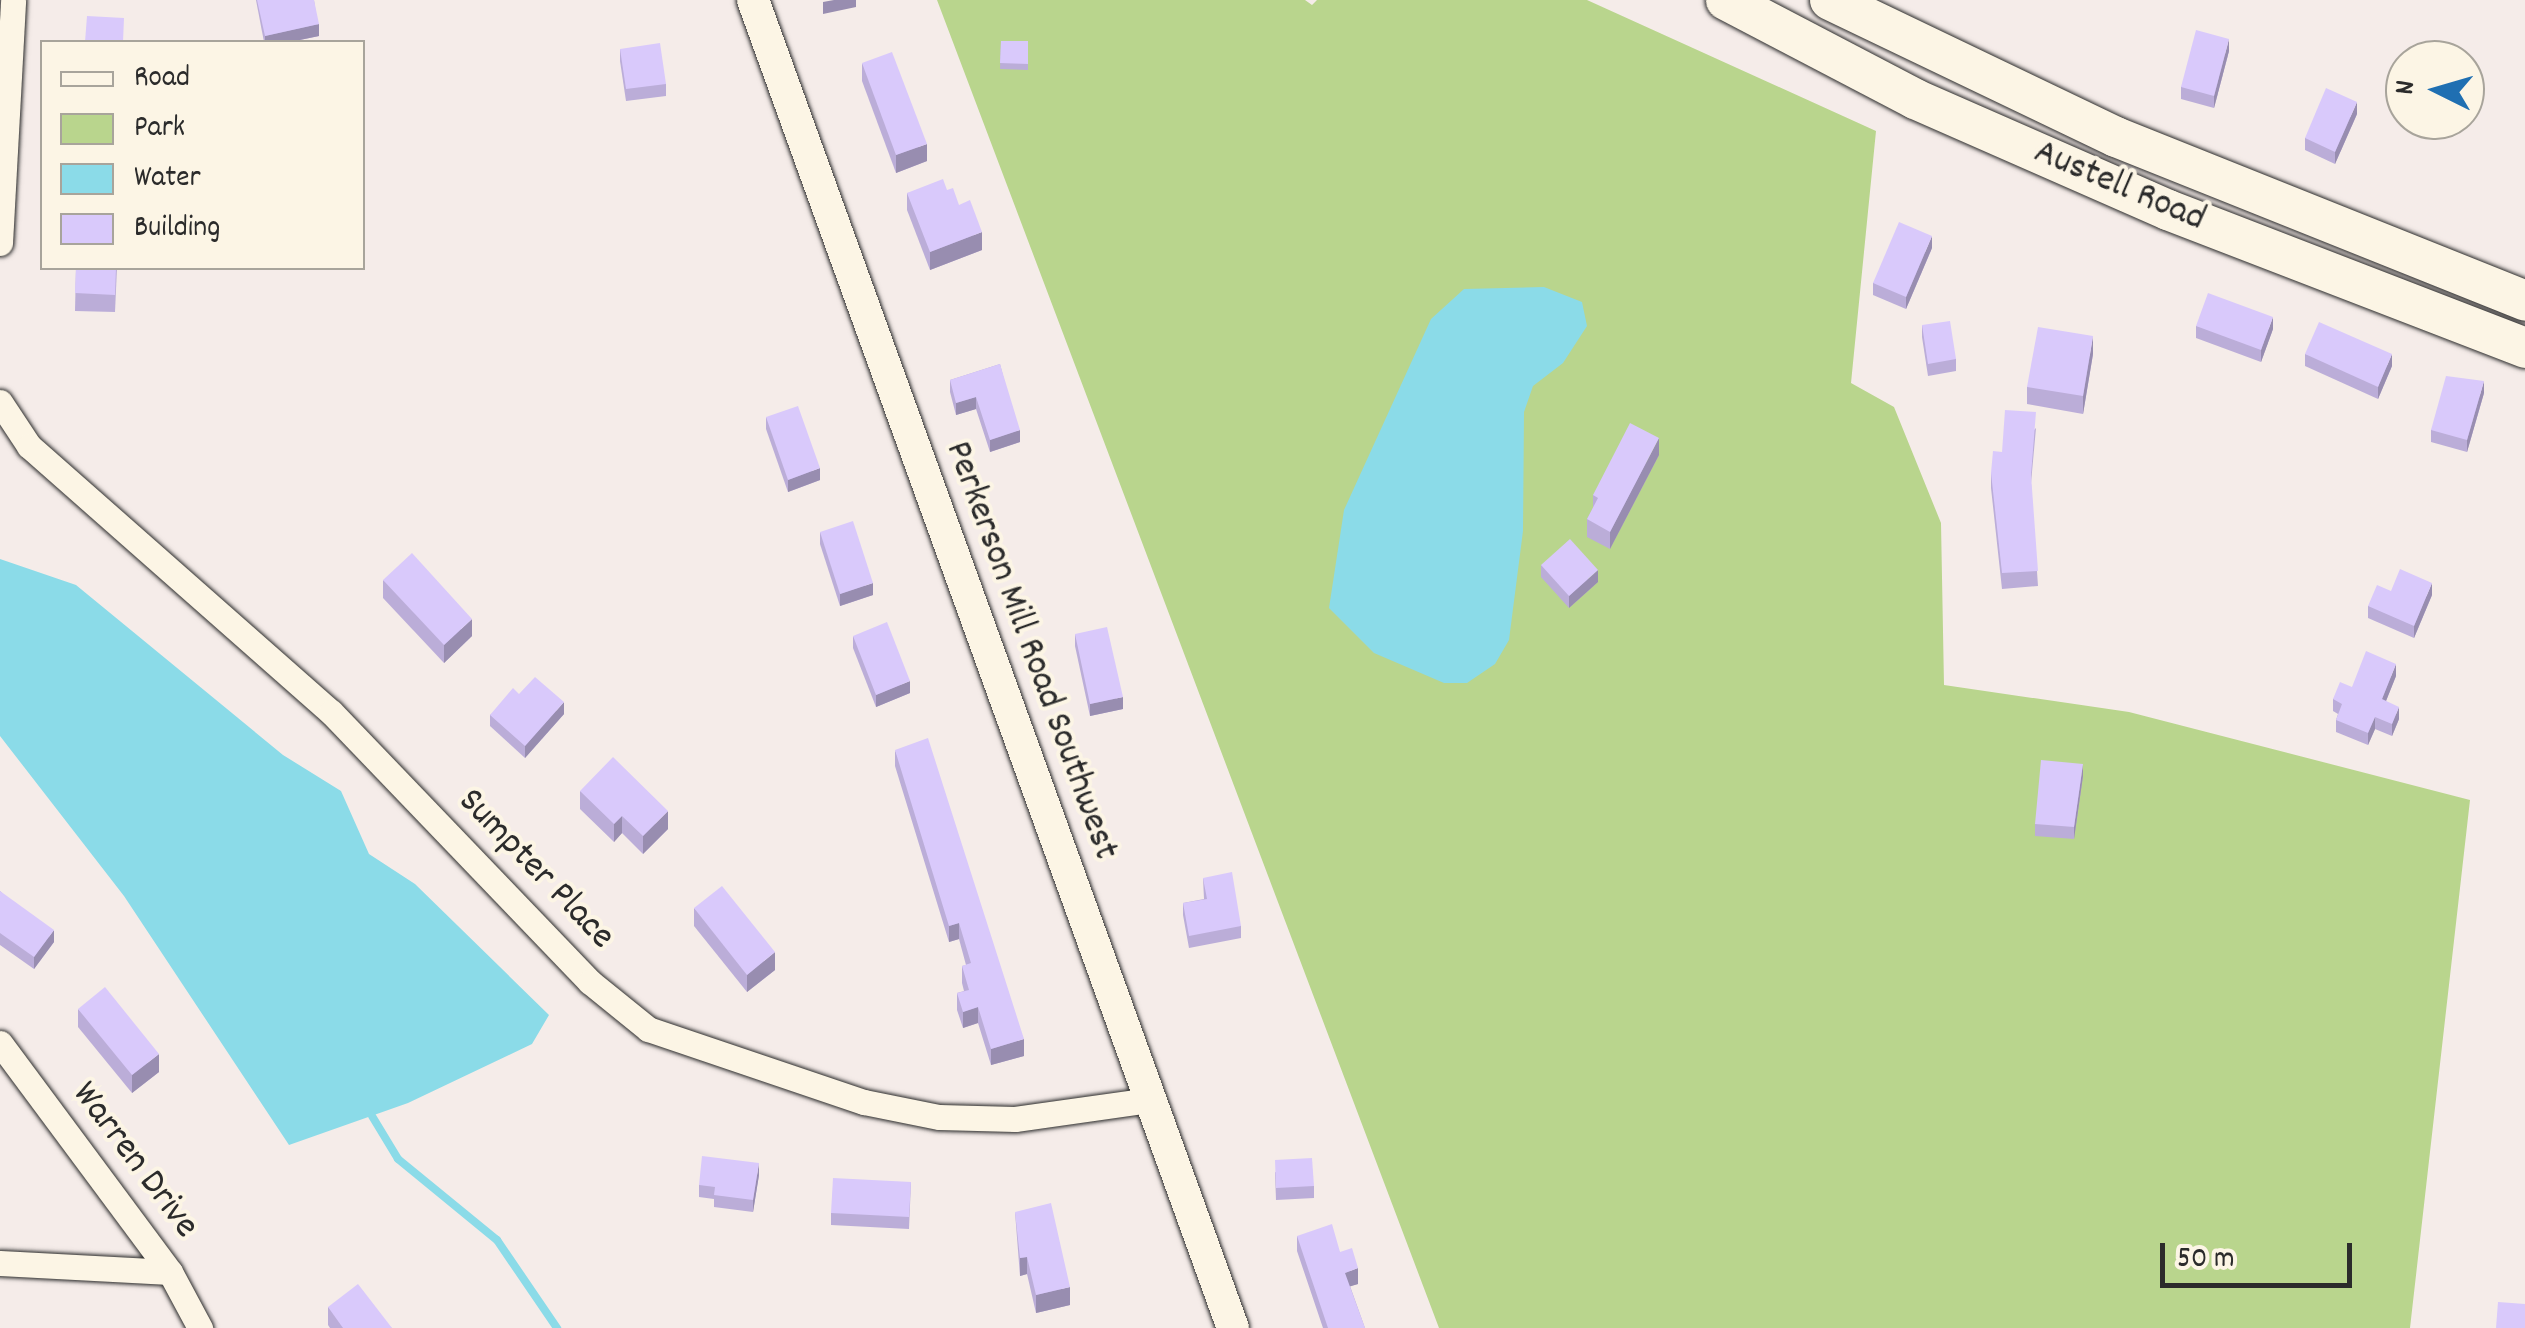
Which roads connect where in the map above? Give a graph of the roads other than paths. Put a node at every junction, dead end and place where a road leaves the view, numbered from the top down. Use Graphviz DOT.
graph roads {
  1 [pos="14,0"];
  2 [pos="753,0"];
  3 [pos="1726,0"];
  4 [pos="1830,0"];
  5 [pos="0,243"];
  6 [pos="2525,300"];
  7 [pos="2525,348"];
  8 [pos="0,402"];
  9 [pos="0,1043"];
  10 [pos="1150,1100"];
  11 [pos="0,1263"];
  12 [pos="170,1272"];
  13 [pos="200,1328"];
  14 [pos="1233,1328"];
  1 -- 5 [label="street"];
  2 -- 10 [label="street, Perkerson Mill Road Southwest"];
  3 -- 7 [label="main road, Austell Road"];
  4 -- 6 [label="main road, Austell Road"];
  8 -- 10 [label="street, Sumpter Place"];
  9 -- 12 [label="street, Warren Drive"];
  10 -- 14 [label="street, Perkerson Mill Road Southwest"];
  11 -- 12 [label="street"];
  12 -- 13 [label="street, Warren Drive"];
}
